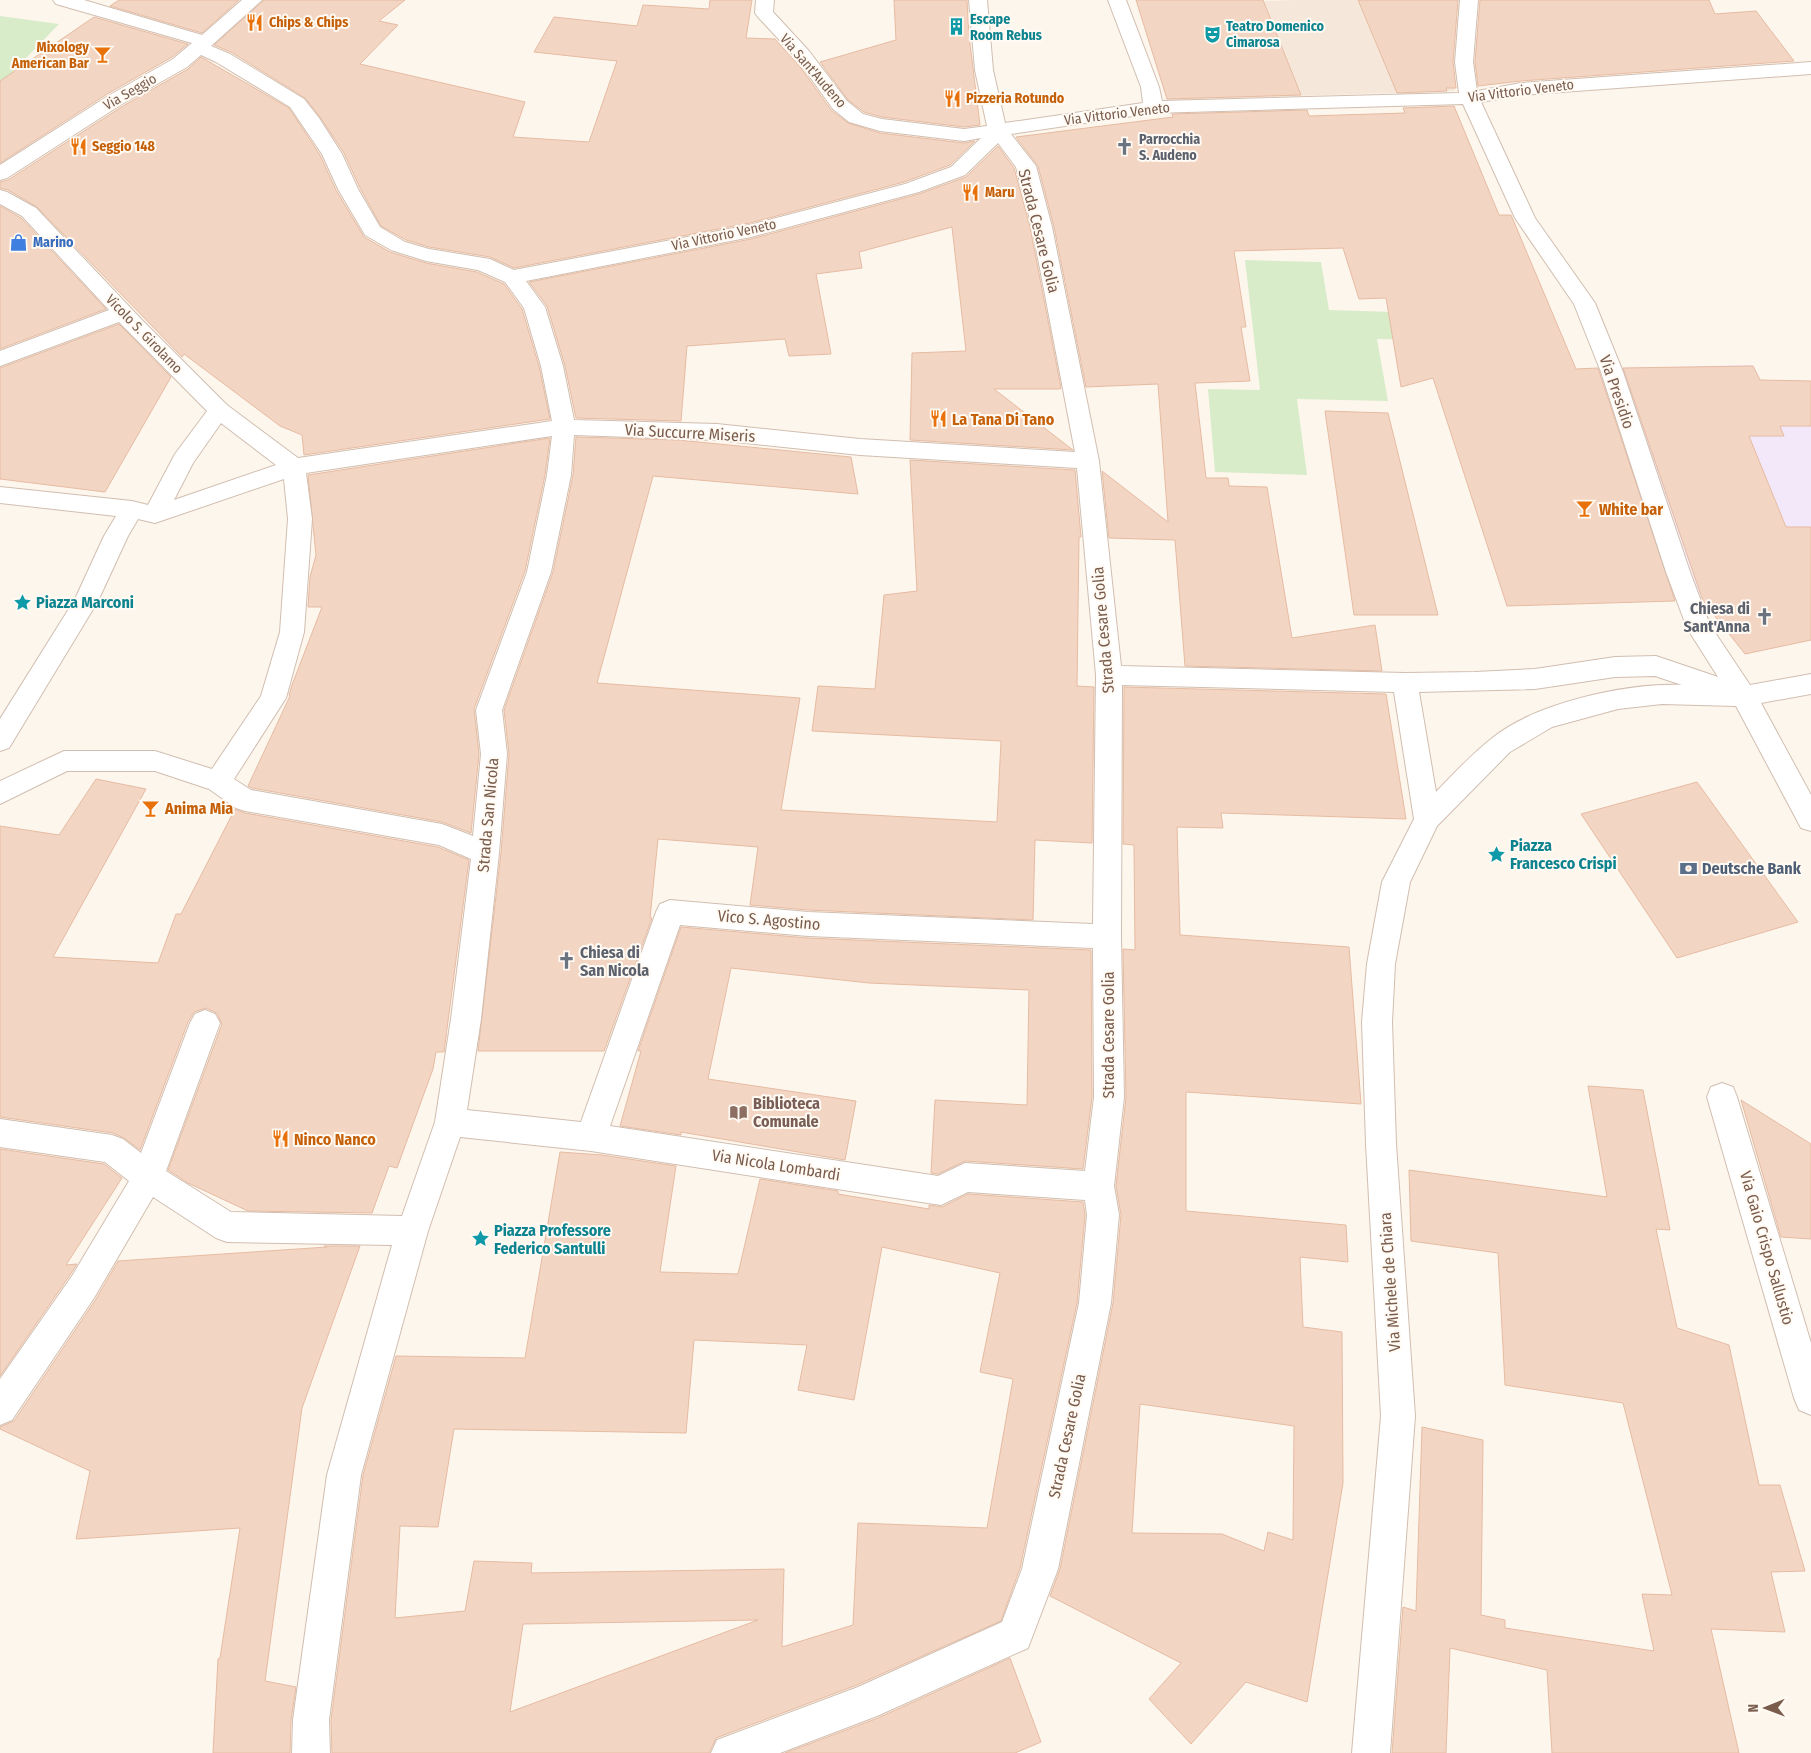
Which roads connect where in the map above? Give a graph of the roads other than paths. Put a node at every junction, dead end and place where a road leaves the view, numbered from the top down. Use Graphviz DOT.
graph roads {
  1 [pos="62,0"];
  2 [pos="253,0"];
  3 [pos="765,0"];
  4 [pos="978,0"];
  5 [pos="1117,0"];
  6 [pos="1469,0"];
  7 [pos="202,44"];
  8 [pos="1811,68"];
  9 [pos="1470,98"];
  10 [pos="1152,107"];
  11 [pos="999,131"];
  12 [pos="0,174"];
  13 [pos="0,196"];
  14 [pos="512,277"];
  15 [pos="122,313"];
  16 [pos="0,359"];
  17 [pos="219,410"];
  18 [pos="564,427"];
  19 [pos="1088,461"];
  20 [pos="294,467"];
  21 [pos="0,495"];
  22 [pos="132,509"];
  23 [pos="155,515"];
  24 [pos="1109,675"];
  25 [pos="1405,683"];
  26 [pos="1811,684"];
  27 [pos="1744,696"];
  28 [pos="0,740"];
  29 [pos="218,782"];
  30 [pos="0,793"];
  31 [pos="1427,819"];
  32 [pos="1811,820"];
  33 [pos="485,853"];
  34 [pos="1107,937"];
  35 [pos="205,1023"];
  36 [pos="1722,1097"];
  37 [pos="450,1122"];
  38 [pos="0,1133"];
  39 [pos="591,1137"];
  40 [pos="148,1177"];
  41 [pos="1099,1186"];
  42 [pos="412,1231"];
  43 [pos="1811,1398"];
  44 [pos="0,1408"];
  45 [pos="311,1753"];
  46 [pos="730,1753"];
  47 [pos="1371,1753"];
  1 -- 7 [label="street"];
  2 -- 7 [label="street, Via Seggio"];
  3 -- 11 [label="street, Via Sant'Audeno"];
  4 -- 11 [label="street, Strada Cesare Golia"];
  5 -- 10 [label="street"];
  6 -- 9 [label="street, Via Presidio"];
  7 -- 12 [label="street, Via Seggio"];
  7 -- 14 [label="street"];
  8 -- 9 [label="street, Via Vittorio Veneto"];
  9 -- 10 [label="street, Via Vittorio Veneto"];
  9 -- 27 [label="street, Via Presidio"];
  10 -- 11 [label="street, Via Vittorio Veneto"];
  11 -- 14 [label="street, Via Vittorio Veneto"];
  11 -- 19 [label="street, Strada Cesare Golia"];
  13 -- 15 [label="street, Vicolo S. Girolamo"];
  14 -- 18 [label="street, Strada San Nicola"];
  15 -- 16 [label="street"];
  15 -- 17 [label="street, Vicolo S. Girolamo"];
  17 -- 20 [label="street, Vicolo S. Girolamo"];
  17 -- 23 [label="street"];
  18 -- 19 [label="street, Via Succurre Miseris"];
  18 -- 20 [label="street, Via Succurre Miseris"];
  18 -- 33 [label="street, Strada San Nicola"];
  19 -- 24 [label="street, Strada Cesare Golia"];
  20 -- 23 [label="street, Via Succurre Miseris"];
  20 -- 29 [label="street"];
  21 -- 22 [label="street"];
  22 -- 23 [label="street"];
  22 -- 28 [label="street"];
  24 -- 25 [label="street"];
  24 -- 34 [label="street, Strada Cesare Golia"];
  25 -- 27 [label="street"];
  25 -- 31 [label="street"];
  26 -- 27 [label="street"];
  27 -- 31 [label="street, Via Michele de Chiara"];
  27 -- 32 [label="street, Via Presidio"];
  29 -- 30 [label="street"];
  29 -- 33 [label="street"];
  31 -- 47 [label="street, Via Michele de Chiara"];
  33 -- 37 [label="street, Strada San Nicola"];
  34 -- 39 [label="street, Vico S. Agostino"];
  34 -- 41 [label="street, Strada Cesare Golia"];
  35 -- 40 [label="street"];
  36 -- 43 [label="street, Via Gaio Crispo Sallustio"];
  37 -- 39 [label="street, Via Nicola Lombardi"];
  37 -- 42 [label="street, Strada San Nicola"];
  38 -- 40 [label="street"];
  39 -- 41 [label="street, Via Nicola Lombardi"];
  40 -- 42 [label="street"];
  40 -- 44 [label="street"];
  41 -- 46 [label="street, Strada Cesare Golia"];
  42 -- 45 [label="street, Strada San Nicola"];
}
